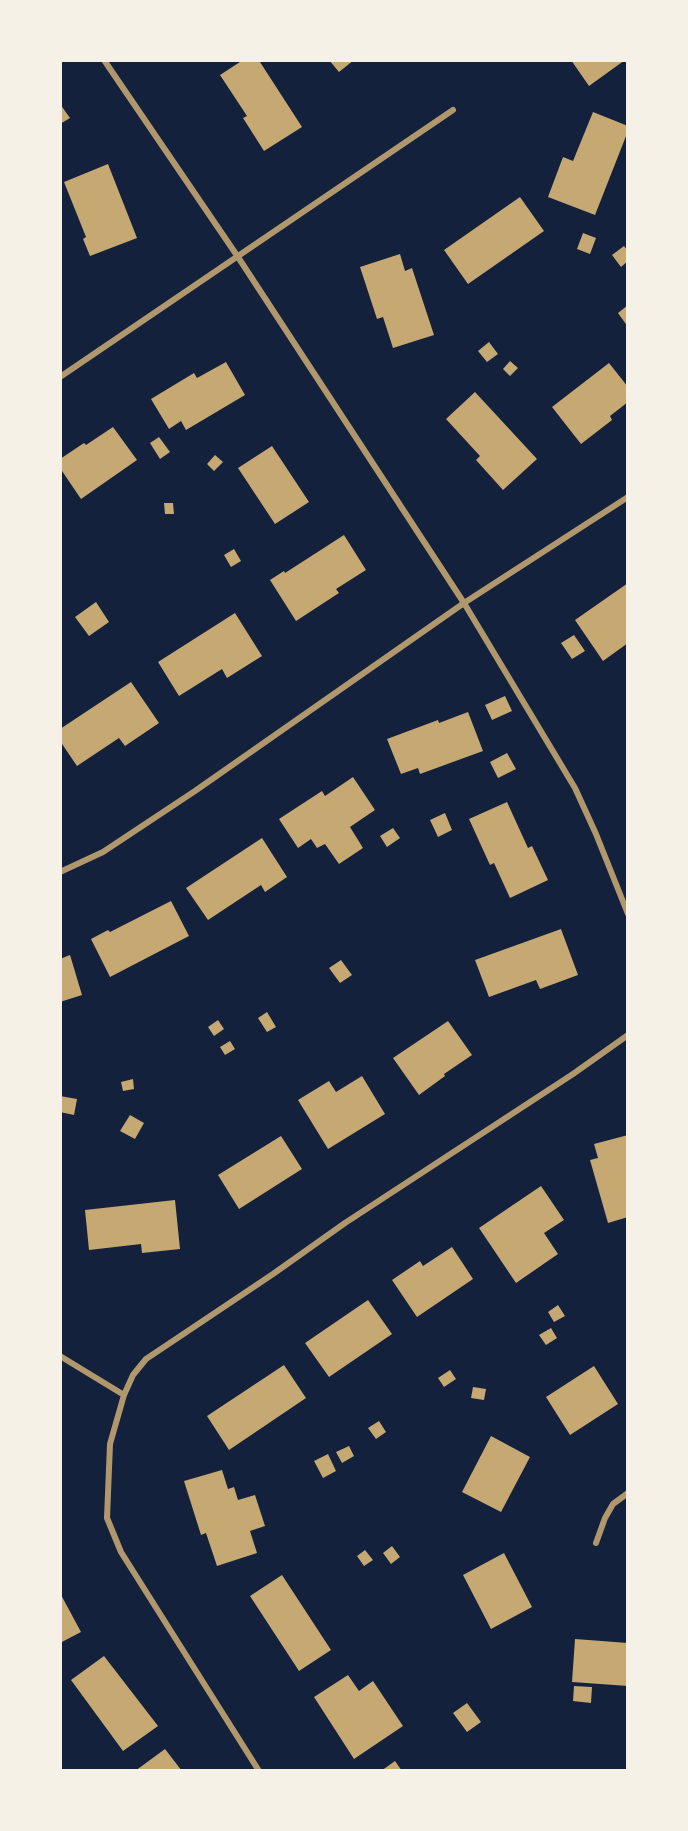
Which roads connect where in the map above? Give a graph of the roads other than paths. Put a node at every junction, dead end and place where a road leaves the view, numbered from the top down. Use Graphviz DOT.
graph roads {
  1 [pos="104,60"];
  2 [pos="453,110"];
  3 [pos="238,257"];
  4 [pos="60,377"];
  5 [pos="628,497"];
  6 [pos="464,603"];
  7 [pos="60,872"];
  8 [pos="628,914"];
  9 [pos="628,1035"];
  10 [pos="60,1356"];
  11 [pos="124,1395"];
  12 [pos="628,1492"];
  13 [pos="596,1543"];
  14 [pos="259,1771"];
  1 -- 3 [label="street"];
  2 -- 3 [label="street"];
  3 -- 4 [label="street"];
  3 -- 6 [label="street"];
  5 -- 6 [label="street"];
  6 -- 7 [label="street"];
  6 -- 8 [label="street"];
  9 -- 11 [label="street"];
  10 -- 11 [label="street"];
  11 -- 14 [label="street"];
  12 -- 13 [label="street"];
}
